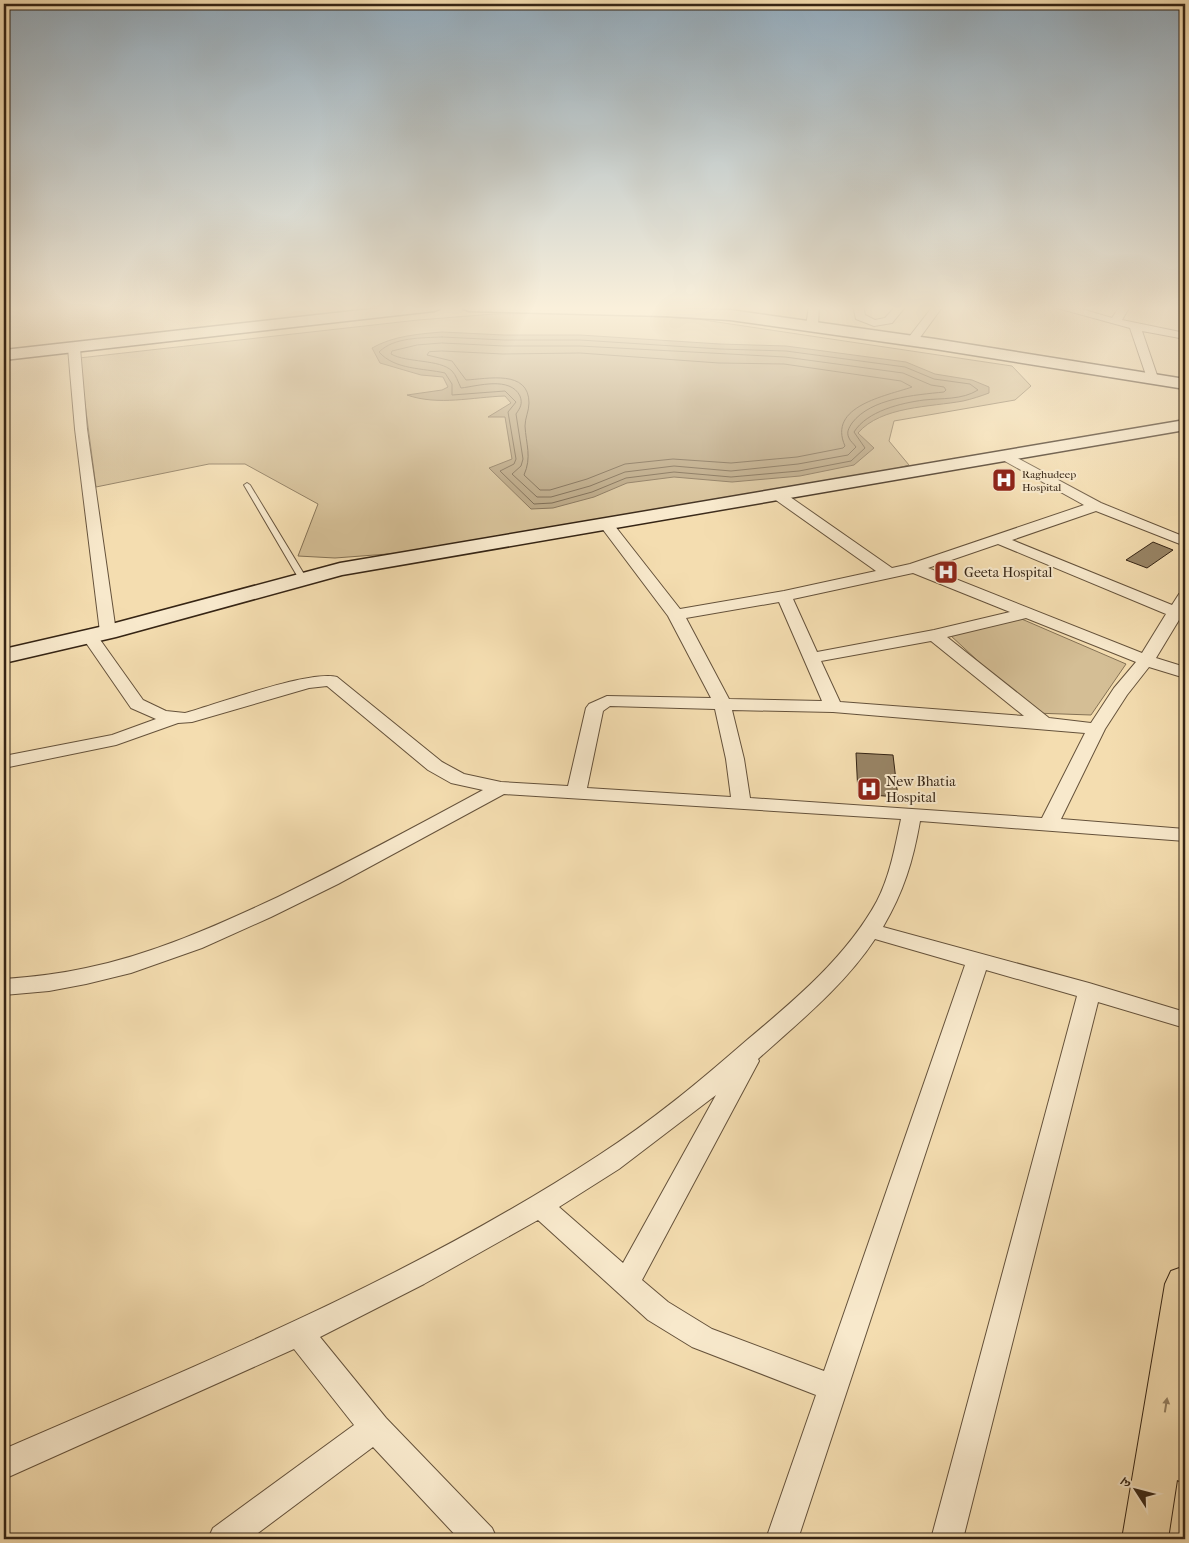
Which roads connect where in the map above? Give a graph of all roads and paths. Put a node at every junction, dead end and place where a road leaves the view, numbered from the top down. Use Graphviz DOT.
graph roads {
  1 [pos="77,378"];
  2 [pos="1121,378"];
  3 [pos="1152,378"];
  4 [pos="1185,388"];
  5 [pos="1182,427"];
  6 [pos="1006,456"];
  7 [pos="247,484"];
  8 [pos="778,495"];
  9 [pos="1096,506"];
  10 [pos="606,524"];
  11 [pos="1000,540"];
  12 [pos="1185,542"];
  13 [pos="914,568"];
  14 [pos="890,574"];
  15 [pos="303,579"];
  16 [pos="784,596"];
  17 [pos="1185,598"];
  18 [pos="1175,612"];
  19 [pos="1026,613"];
  20 [pos="676,615"];
  21 [pos="934,634"];
  22 [pos="99,635"];
  23 [pos="4,656"];
  24 [pos="813,658"];
  25 [pos="1146,660"];
  26 [pos="1185,673"];
  27 [pos="722,703"];
  28 [pos="833,707"];
  29 [pos="173,719"];
  30 [pos="1044,723"];
  31 [pos="1096,729"];
  32 [pos="4,762"];
  33 [pos="501,788"];
  34 [pos="576,793"];
  35 [pos="741,803"];
  36 [pos="912,814"];
  37 [pos="1048,825"];
  38 [pos="1185,835"];
  39 [pos="868,930"];
  40 [pos="978,960"];
  41 [pos="4,987"];
  42 [pos="1089,991"];
  43 [pos="1185,1020"];
  44 [pos="752,1053"];
  45 [pos="540,1206"];
  46 [pos="626,1284"];
  47 [pos="1185,1284"];
  48 [pos="299,1333"];
  49 [pos="834,1388"];
  50 [pos="375,1428"];
  51 [pos="1172,1456"];
  52 [pos="4,1464"];
  53 [pos="478,1538"];
  54 [pos="224,1539"];
  55 [pos="782,1539"];
  56 [pos="947,1539"];
  57 [pos="1145,1539"];
  1 -- 22 [label="street"];
  2 -- 4 [label="street"];
  3 -- 4 [label="street"];
  5 -- 6 [label="street"];
  6 -- 8 [label="street"];
  6 -- 9 [label="street"];
  7 -- 15 [label="lane"];
  8 -- 10 [label="street"];
  8 -- 14 [label="street"];
  9 -- 11 [label="street"];
  9 -- 12 [label="street"];
  10 -- 15 [label="street"];
  10 -- 20 [label="street"];
  11 -- 13 [label="street"];
  11 -- 18 [label="street"];
  13 -- 14 [label="street"];
  13 -- 19 [label="street"];
  14 -- 16 [label="street"];
  15 -- 22 [label="street"];
  16 -- 20 [label="street"];
  16 -- 24 [label="street"];
  17 -- 18 [label="street"];
  18 -- 25 [label="street"];
  19 -- 21 [label="street"];
  19 -- 25 [label="street"];
  20 -- 27 [label="street"];
  21 -- 24 [label="street"];
  21 -- 30 [label="street"];
  22 -- 23 [label="street"];
  22 -- 29 [label="street"];
  24 -- 28 [label="street"];
  25 -- 26 [label="street"];
  25 -- 31 [label="street"];
  27 -- 28 [label="street"];
  27 -- 34 [label="street"];
  27 -- 35 [label="street"];
  28 -- 30 [label="street"];
  29 -- 32 [label="street"];
  29 -- 33 [label="street"];
  30 -- 31 [label="street"];
  31 -- 37 [label="street"];
  33 -- 34 [label="street"];
  33 -- 41 [label="street"];
  34 -- 35 [label="street"];
  35 -- 36 [label="street"];
  36 -- 37 [label="street"];
  36 -- 39 [label="street"];
  37 -- 38 [label="street"];
  39 -- 40 [label="street"];
  39 -- 44 [label="street"];
  40 -- 42 [label="street"];
  40 -- 49 [label="street"];
  42 -- 43 [label="street"];
  42 -- 56 [label="street"];
  44 -- 45 [label="street"];
  44 -- 46 [label="street"];
  45 -- 46 [label="street"];
  45 -- 48 [label="street"];
  46 -- 49 [label="street"];
  51 -- 47 [label="main road, one-way"];
  48 -- 50 [label="street"];
  48 -- 52 [label="street"];
  49 -- 55 [label="street"];
  50 -- 53 [label="street"];
  50 -- 54 [label="street"];
  51 -- 57 [label="main road"];
}
